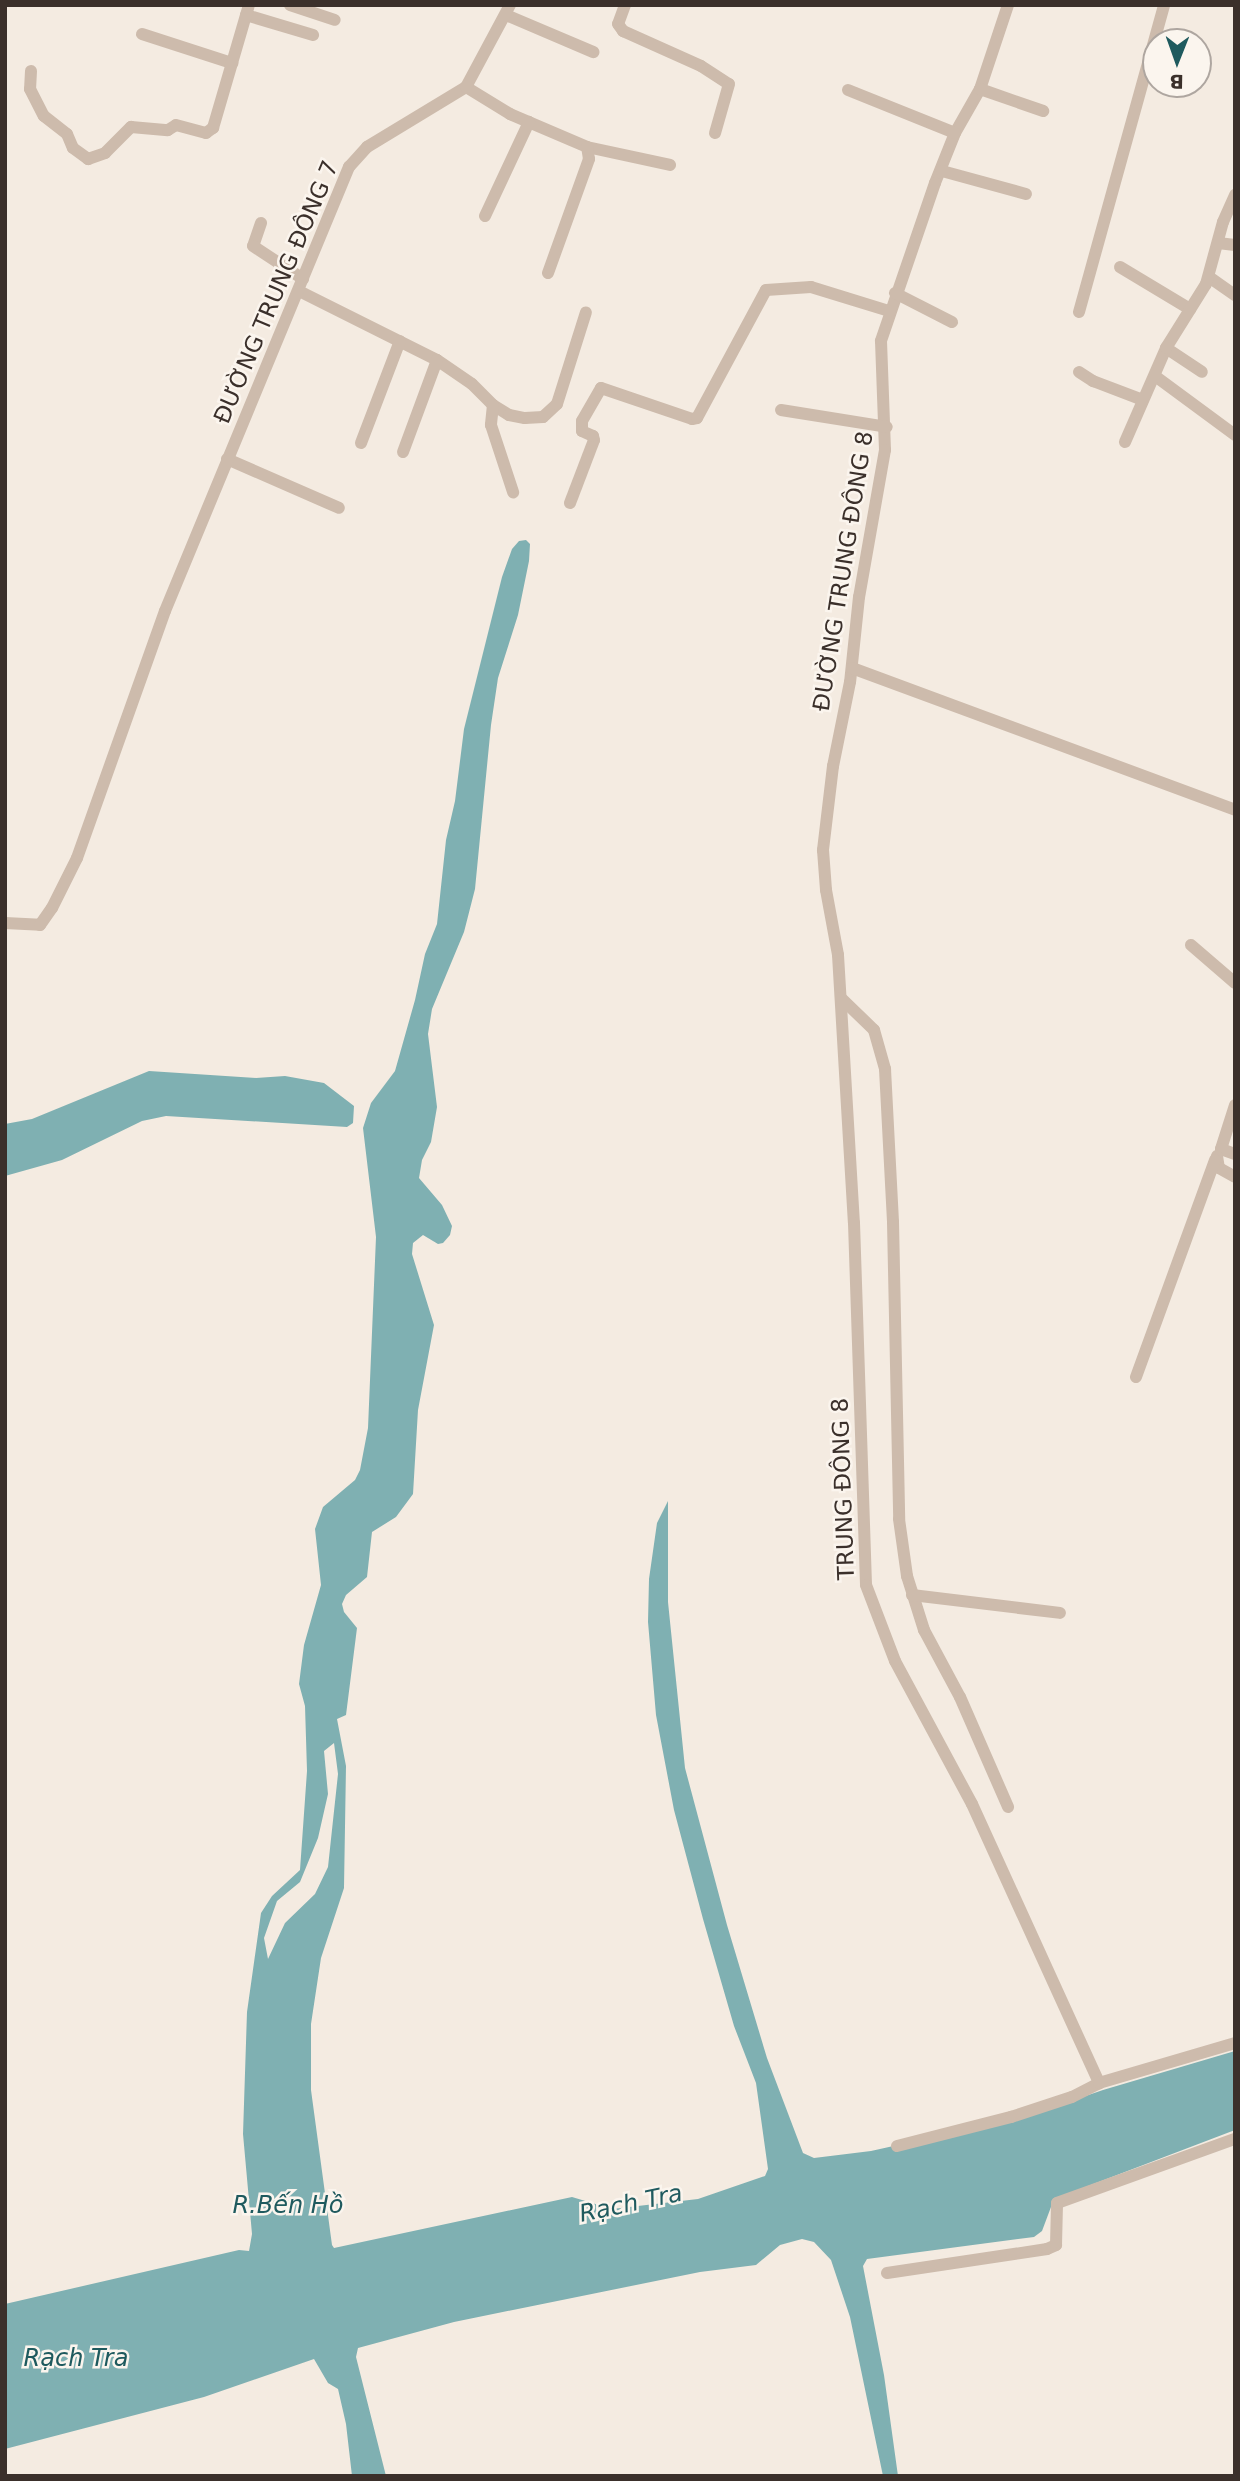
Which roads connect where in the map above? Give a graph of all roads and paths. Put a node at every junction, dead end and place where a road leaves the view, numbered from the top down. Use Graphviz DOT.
graph roads {
  1 [pos="290,5"];
  2 [pos="625,5"];
  3 [pos="1008,5"];
  4 [pos="1164,5"];
  5 [pos="247,10"];
  6 [pos="508,10"];
  7 [pos="335,20"];
  8 [pos="142,34"];
  9 [pos="313,35"];
  10 [pos="593,52"];
  11 [pos="232,63"];
  12 [pos="31,71"];
  13 [pos="466,87"];
  14 [pos="980,89"];
  15 [pos="848,90"];
  16 [pos="1043,111"];
  17 [pos="529,122"];
  18 [pos="716,133"];
  19 [pos="956,133"];
  20 [pos="587,147"];
  21 [pos="670,165"];
  22 [pos="942,171"];
  23 [pos="1026,194"];
  24 [pos="1235,195"];
  25 [pos="485,216"];
  26 [pos="261,223"];
  27 [pos="1219,243"];
  28 [pos="1235,245"];
  29 [pos="1120,267"];
  30 [pos="548,273"];
  31 [pos="1209,277"];
  32 [pos="301,285"];
  33 [pos="895,293"];
  34 [pos="1235,295"];
  35 [pos="1190,309"];
  36 [pos="889,311"];
  37 [pos="586,312"];
  38 [pos="1079,312"];
  39 [pos="952,322"];
  40 [pos="400,341"];
  41 [pos="1166,348"];
  42 [pos="437,360"];
  43 [pos="1079,372"];
  44 [pos="1202,372"];
  45 [pos="1154,376"];
  46 [pos="1143,400"];
  47 [pos="494,405"];
  48 [pos="781,410"];
  49 [pos="887,426"];
  50 [pos="1235,435"];
  51 [pos="1125,442"];
  52 [pos="361,443"];
  53 [pos="403,452"];
  54 [pos="227,459"];
  55 [pos="513,492"];
  56 [pos="570,503"];
  57 [pos="339,508"];
  58 [pos="852,668"];
  59 [pos="1235,810"];
  60 [pos="5,923"];
  61 [pos="1191,945"];
  62 [pos="838,955"];
  63 [pos="1235,983"];
  64 [pos="841,998"];
  65 [pos="1235,1105"];
  66 [pos="1235,1154"];
  67 [pos="1218,1155"];
  68 [pos="1235,1177"];
  69 [pos="1136,1377"];
  70 [pos="912,1595"];
  71 [pos="1060,1613"];
  72 [pos="1008,1807"];
  73 [pos="1235,2043"];
  74 [pos="1099,2083"];
  75 [pos="1235,2139"];
  76 [pos="897,2146"];
  77 [pos="887,2273"];
  1 -- 7 [label="street"];
  2 -- 18 [label="street"];
  3 -- 14 [label="street, ĐƯỜNG TRUNG ĐÔNG 8"];
  4 -- 38 [label="street"];
  5 -- 9 [label="street"];
  5 -- 11 [label="street"];
  6 -- 10 [label="street"];
  6 -- 13 [label="street, ĐƯỜNG TRUNG ĐÔNG 7"];
  8 -- 11 [label="street"];
  11 -- 12 [label="street"];
  13 -- 17 [label="street"];
  13 -- 32 [label="street, ĐƯỜNG TRUNG ĐÔNG 7"];
  14 -- 16 [label="street"];
  14 -- 19 [label="street, ĐƯỜNG TRUNG ĐÔNG 8"];
  15 -- 19 [label="street"];
  17 -- 20 [label="street"];
  17 -- 25 [label="street"];
  19 -- 22 [label="street, ĐƯỜNG TRUNG ĐÔNG 8"];
  20 -- 21 [label="street"];
  20 -- 30 [label="street"];
  22 -- 23 [label="street"];
  22 -- 33 [label="street, ĐƯỜNG TRUNG ĐÔNG 8"];
  24 -- 27 [label="street"];
  26 -- 32 [label="street"];
  27 -- 28 [label="street"];
  27 -- 31 [label="street"];
  29 -- 35 [label="street"];
  31 -- 34 [label="street"];
  31 -- 35 [label="street"];
  32 -- 40 [label="street"];
  32 -- 54 [label="street, ĐƯỜNG TRUNG ĐÔNG 7"];
  33 -- 36 [label="street, ĐƯỜNG TRUNG ĐÔNG 8"];
  33 -- 39 [label="street"];
  35 -- 41 [label="street"];
  36 -- 49 [label="street, ĐƯỜNG TRUNG ĐÔNG 8"];
  36 -- 56 [label="street"];
  37 -- 47 [label="street"];
  40 -- 42 [label="street"];
  40 -- 52 [label="street"];
  41 -- 44 [label="street"];
  41 -- 45 [label="street"];
  42 -- 47 [label="street"];
  42 -- 53 [label="street"];
  43 -- 46 [label="street"];
  45 -- 46 [label="street"];
  45 -- 50 [label="street"];
  46 -- 51 [label="street"];
  47 -- 55 [label="street"];
  48 -- 49 [label="street"];
  49 -- 58 [label="street, ĐƯỜNG TRUNG ĐÔNG 8"];
  54 -- 57 [label="street"];
  54 -- 60 [label="street, ĐƯỜNG TRUNG ĐÔNG 7"];
  58 -- 59 [label="street"];
  58 -- 62 [label="street, ĐƯỜNG TRUNG ĐÔNG 8"];
  61 -- 63 [label="street"];
  62 -- 64 [label="street, TRUNG ĐÔNG 8"];
  64 -- 70 [label="street"];
  64 -- 74 [label="street, TRUNG ĐÔNG 8"];
  65 -- 67 [label="street"];
  66 -- 67 [label="street"];
  67 -- 68 [label="street"];
  67 -- 69 [label="street"];
  70 -- 71 [label="street"];
  70 -- 72 [label="street"];
  73 -- 74 [label="street"];
  74 -- 76 [label="street"];
  75 -- 77 [label="street"];
}
